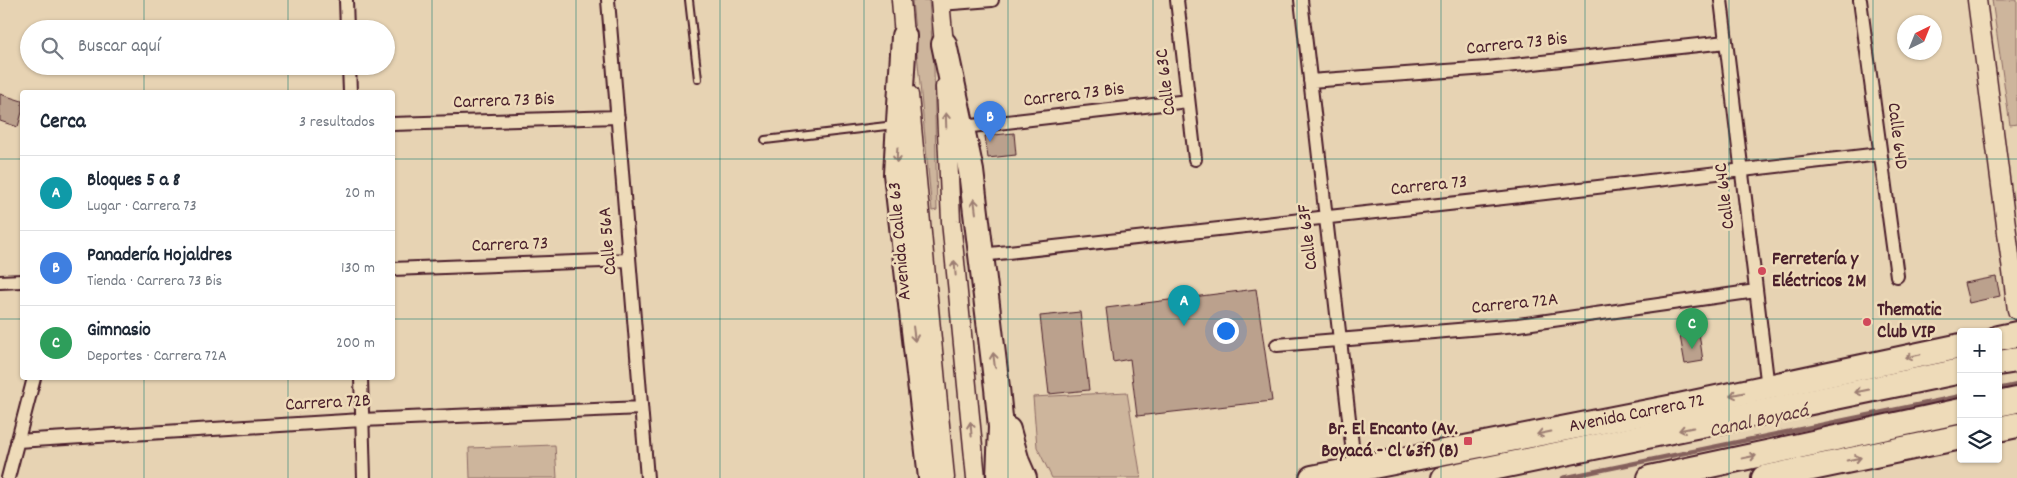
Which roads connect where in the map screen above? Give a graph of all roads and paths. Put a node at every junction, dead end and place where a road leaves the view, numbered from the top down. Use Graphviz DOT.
graph roads {
  1 [pos="346,0"];
  2 [pos="608,0"];
  3 [pos="689,0"];
  4 [pos="901,0"];
  5 [pos="992,0"];
  6 [pos="1177,0"];
  7 [pos="1301,0"];
  8 [pos="1722,0"];
  9 [pos="1860,0"];
  10 [pos="1977,0"];
  11 [pos="940,2"];
  12 [pos="347,20"];
  13 [pos="904,36"];
  14 [pos="1726,42"];
  15 [pos="944,44"];
  16 [pos="349,75"];
  17 [pos="698,79"];
  18 [pos="1310,81"];
  19 [pos="350,90"];
  20 [pos="1188,101"];
  21 [pos="618,117"];
  22 [pos="395,124"];
  23 [pos="905,124"];
  24 [pos="963,128"];
  25 [pos="765,140"];
  26 [pos="1880,154"];
  27 [pos="1195,159"];
  28 [pos="1742,170"];
  29 [pos="1326,217"];
  30 [pos="981,255"];
  31 [pos="629,260"];
  32 [pos="395,269"];
  33 [pos="1897,276"];
  34 [pos="20,281"];
  35 [pos="0,282"];
  36 [pos="1756,291"];
  37 [pos="2017,310"];
  38 [pos="2017,334"];
  39 [pos="2002,337"];
  40 [pos="1340,339"];
  41 [pos="1277,345"];
  42 [pos="1957,347"];
  43 [pos="2017,360"];
  44 [pos="2002,362"];
  45 [pos="1957,372"];
  46 [pos="33,380"];
  47 [pos="361,380"];
  48 [pos="997,388"];
  49 [pos="1768,388"];
  50 [pos="2017,400"];
  51 [pos="2002,403"];
  52 [pos="1674,407"];
  53 [pos="641,408"];
  54 [pos="1952,413"];
  55 [pos="362,420"];
  56 [pos="2017,425"];
  57 [pos="2002,428"];
  58 [pos="1957,438"];
  59 [pos="1636,439"];
  60 [pos="17,441"];
  61 [pos="1915,447"];
  62 [pos="1463,449"];
  63 [pos="1530,461"];
  64 [pos="1355,471"];
  65 [pos="8,478"];
  66 [pos="364,478"];
  67 [pos="647,478"];
  68 [pos="931,478"];
  69 [pos="945,478"];
  70 [pos="976,478"];
  71 [pos="999,478"];
  72 [pos="1024,478"];
  73 [pos="1312,478"];
  74 [pos="1444,478"];
  75 [pos="1650,478"];
  76 [pos="1764,478"];
  1 -- 12 [label="street"];
  2 -- 21 [label="street, Calle 56A"];
  3 -- 17 [label="lane"];
  4 -- 13 [label="main road"];
  5 -- 11 [label="street"];
  6 -- 20 [label="street, Calle 63C"];
  7 -- 18 [label="street, Calle 63F"];
  8 -- 14 [label="street, Calle 64C"];
  9 -- 26 [label="street, Calle 64D"];
  10 -- 37 [label="main road"];
  11 -- 15 [label="main road"];
  13 -- 23 [label="highway"];
  14 -- 18 [label="street, Carrera 73 Bis"];
  14 -- 28 [label="street, Calle 64C"];
  15 -- 24 [label="highway"];
  70 -- 15 [label="main road, one-way"];
  16 -- 19 [label="street"];
  18 -- 29 [label="street, Calle 63F"];
  20 -- 24 [label="street, Carrera 73 Bis"];
  20 -- 27 [label="street, Calle 63C"];
  21 -- 22 [label="street, Carrera 73 Bis"];
  21 -- 31 [label="street, Calle 56A"];
  23 -- 25 [label="lane"];
  23 -- 68 [label="highway, one-way"];
  23 -- 69 [label="main road, Avenida Calle 63"];
  30 -- 24 [label="highway, one-way"];
  26 -- 28 [label="street, Carrera 73"];
  26 -- 33 [label="street, Calle 64D"];
  28 -- 29 [label="street, Carrera 73"];
  28 -- 36 [label="street, Calle 64C"];
  29 -- 30 [label="street, Carrera 73"];
  29 -- 40 [label="street, Calle 63F"];
  48 -- 30 [label="highway, one-way"];
  31 -- 32 [label="street, Carrera 73"];
  31 -- 53 [label="street, Calle 56A"];
  34 -- 35 [label="street"];
  36 -- 40 [label="street, Carrera 72A"];
  36 -- 49 [label="street, Calle 64C"];
  38 -- 39 [label="highway"];
  40 -- 41 [label="street, Carrera 72A"];
  40 -- 64 [label="street, Calle 63F"];
  42 -- 49 [label="highway, Avenida Carrera 72, one-way"];
  43 -- 44 [label="highway"];
  45 -- 59 [label="highway, Avenida Carrera 72, one-way"];
  46 -- 60 [label="street"];
  47 -- 55 [label="street"];
  48 -- 71 [label="highway"];
  48 -- 72 [label="highway"];
  49 -- 52 [label="highway, Avenida Carrera 72, one-way"];
  50 -- 51 [label="highway"];
  52 -- 59 [label="highway"];
  52 -- 62 [label="highway, Avenida Carrera 72, one-way"];
  53 -- 55 [label="street, Carrera 72B"];
  53 -- 67 [label="street, Calle 56A"];
  54 -- 61 [label="highway"];
  75 -- 54 [label="highway, one-way"];
  55 -- 60 [label="street, Carrera 72B"];
  55 -- 66 [label="street"];
  56 -- 57 [label="highway"];
  58 -- 61 [label="highway"];
  59 -- 63 [label="highway, Avenida Carrera 72"];
  60 -- 65 [label="street"];
  76 -- 61 [label="highway, one-way"];
  62 -- 63 [label="highway"];
  62 -- 64 [label="highway, Avenida Carrera 72"];
  63 -- 74 [label="highway, Avenida Carrera 72"];
  64 -- 73 [label="highway, Avenida Carrera 72"];
}
